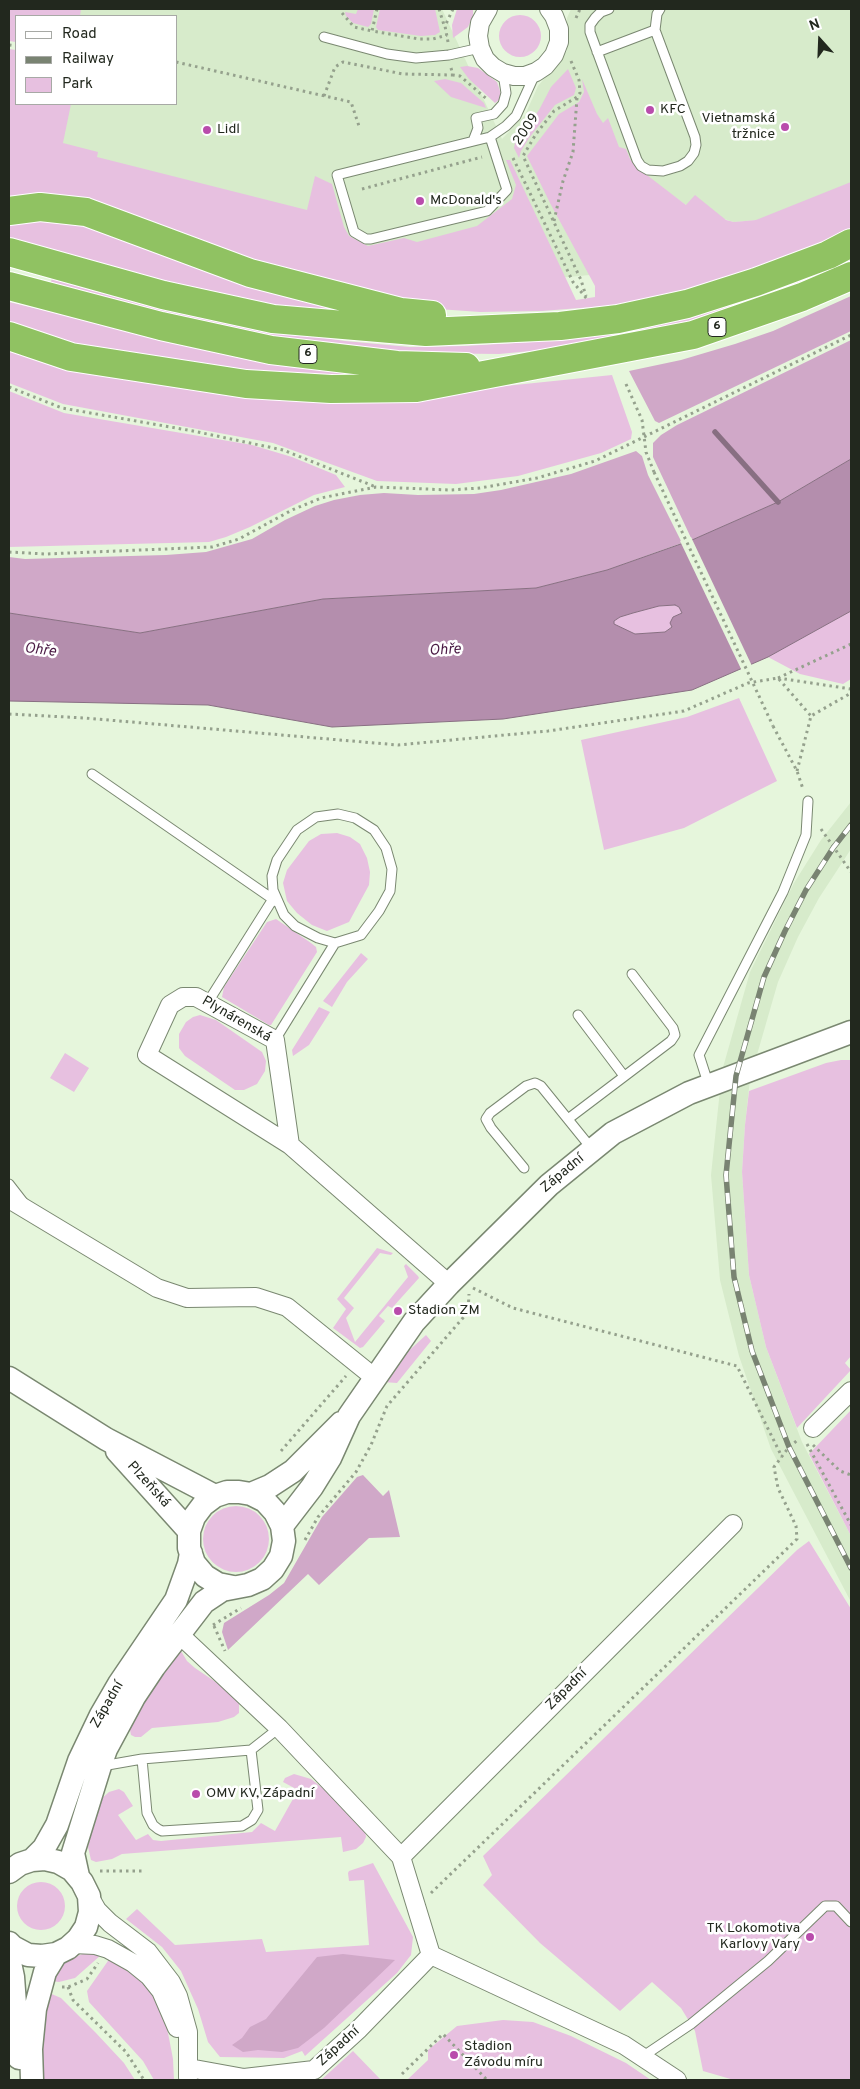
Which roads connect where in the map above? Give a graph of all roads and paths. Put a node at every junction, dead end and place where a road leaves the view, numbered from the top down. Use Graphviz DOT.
graph roads {
  1 [pos="377,9"];
  2 [pos="439,9"];
  3 [pos="488,9"];
  4 [pos="549,9"];
  5 [pos="580,9"];
  6 [pos="609,9"];
  7 [pos="660,9"];
  8 [pos="342,14"];
  9 [pos="445,26"];
  10 [pos="576,26"];
  11 [pos="655,30"];
  12 [pos="372,31"];
  13 [pos="447,35"];
  14 [pos="324,37"];
  15 [pos="480,48"];
  16 [pos="597,52"];
  17 [pos="178,62"];
  18 [pos="568,64"];
  19 [pos="536,72"];
  20 [pos="503,73"];
  21 [pos="453,75"];
  22 [pos="324,96"];
  23 [pos="577,98"];
  24 [pos="488,101"];
  25 [pos="497,111"];
  26 [pos="359,126"];
  27 [pos="506,126"];
  28 [pos="490,137"];
  29 [pos="473,141"];
  30 [pos="495,153"];
  31 [pos="362,189"];
  32 [pos="9,211"];
  33 [pos="554,222"];
  34 [pos="851,243"];
  35 [pos="9,252"];
  36 [pos="851,276"];
  37 [pos="9,286"];
  38 [pos="560,326"];
  39 [pos="851,335"];
  40 [pos="9,336"];
  41 [pos="577,358"];
  42 [pos="626,384"];
  43 [pos="9,387"];
  44 [pos="644,438"];
  45 [pos="376,487"];
  46 [pos="9,552"];
  47 [pos="851,644"];
  48 [pos="778,678"];
  49 [pos="851,689"];
  50 [pos="851,693"];
  51 [pos="9,714"];
  52 [pos="811,716"];
  53 [pos="92,774"];
  54 [pos="808,801"];
  55 [pos="275,901"];
  56 [pos="334,943"];
  57 [pos="632,974"];
  58 [pos="208,1002"];
  59 [pos="578,1014"];
  60 [pos="851,1032"];
  61 [pos="275,1040"];
  62 [pos="624,1076"];
  63 [pos="709,1087"];
  64 [pos="568,1120"];
  65 [pos="290,1145"];
  66 [pos="592,1150"];
  67 [pos="524,1168"];
  68 [pos="9,1184"];
  69 [pos="9,1199"];
  70 [pos="31,1212"];
  71 [pos="449,1284"];
  72 [pos="356,1364"];
  73 [pos="9,1378"];
  74 [pos="375,1378"];
  75 [pos="851,1391"];
  76 [pos="349,1416"];
  77 [pos="808,1432"];
  78 [pos="106,1439"];
  79 [pos="280,1453"];
  80 [pos="782,1457"];
  81 [pos="851,1475"];
  82 [pos="251,1494"];
  83 [pos="215,1496"];
  84 [pos="733,1524"];
  85 [pos="851,1524"];
  86 [pos="282,1526"];
  87 [pos="190,1542"];
  88 [pos="304,1542"];
  89 [pos="233,1587"];
  90 [pos="243,1607"];
  91 [pos="195,1614"];
  92 [pos="180,1635"];
  93 [pos="279,1728"];
  94 [pos="251,1750"];
  95 [pos="142,1759"];
  96 [pos="100,1766"];
  97 [pos="401,1857"];
  98 [pos="17,1863"];
  99 [pos="142,1871"];
  100 [pos="85,1874"];
  101 [pos="88,1896"];
  102 [pos="416,1906"];
  103 [pos="851,1922"];
  104 [pos="9,1943"];
  105 [pos="64,1949"];
  106 [pos="431,1955"];
  107 [pos="9,1958"];
  108 [pos="68,1987"];
  109 [pos="642,2057"];
  110 [pos="188,2070"];
  111 [pos="402,2074"];
  112 [pos="308,2075"];
  113 [pos="21,2080"];
  114 [pos="32,2080"];
  115 [pos="144,2080"];
  116 [pos="488,2080"];
  117 [pos="677,2080"];
  1 -- 12 [label="path"];
  2 -- 9 [label="path"];
  3 -- 15 [label="street"];
  4 -- 19 [label="street"];
  5 -- 10 [label="path"];
  6 -- 16 [label="lane"];
  7 -- 11 [label="lane"];
  8 -- 12 [label="path"];
  11 -- 16 [label="lane"];
  11 -- 16 [label="lane"];
  12 -- 13 [label="path"];
  14 -- 15 [label="lane"];
  15 -- 20 [label="street"];
  17 -- 22 [label="path"];
  18 -- 23 [label="path"];
  19 -- 20 [label="street"];
  19 -- 27 [label="lane"];
  20 -- 25 [label="lane"];
  21 -- 22 [label="path"];
  22 -- 26 [label="path"];
  23 -- 33 [label="path"];
  23 -- 33 [label="path, 2009"];
  24 -- 25 [label="path"];
  25 -- 29 [label="lane"];
  27 -- 28 [label="lane"];
  27 -- 33 [label="path, 2009"];
  28 -- 29 [label="lane"];
  28 -- 30 [label="lane"];
  29 -- 30 [label="lane"];
  30 -- 31 [label="path"];
  32 -- 38 [label="highway"];
  34 -- 38 [label="highway, 6"];
  35 -- 38 [label="highway, 6"];
  36 -- 41 [label="highway, 6"];
  37 -- 41 [label="highway, 6"];
  39 -- 44 [label="path"];
  40 -- 41 [label="highway"];
  42 -- 44 [label="path"];
  43 -- 45 [label="path"];
  44 -- 45 [label="path"];
  44 -- 52 [label="path, bridge"];
  45 -- 46 [label="path"];
  47 -- 48 [label="path"];
  48 -- 49 [label="path"];
  48 -- 51 [label="path"];
  48 -- 52 [label="path"];
  50 -- 52 [label="path"];
  53 -- 55 [label="lane"];
  54 -- 63 [label="lane"];
  55 -- 56 [label="lane"];
  55 -- 56 [label="lane"];
  55 -- 58 [label="lane"];
  56 -- 61 [label="lane"];
  57 -- 62 [label="lane"];
  58 -- 61 [label="street, Plynárenská"];
  58 -- 65 [label="street, Plynárenská"];
  59 -- 62 [label="lane"];
  60 -- 63 [label="street, Západní"];
  61 -- 65 [label="street, Plynárenská"];
  62 -- 64 [label="lane"];
  63 -- 66 [label="street, Západní"];
  64 -- 66 [label="lane"];
  64 -- 67 [label="lane"];
  65 -- 71 [label="street, Plynárenská"];
  66 -- 71 [label="street, Západní"];
  68 -- 70 [label="lane"];
  69 -- 70 [label="street"];
  70 -- 72 [label="street"];
  71 -- 74 [label="street, Západní"];
  72 -- 74 [label="street"];
  72 -- 79 [label="path"];
  73 -- 78 [label="street, Plzeňská"];
  74 -- 76 [label="street, Západní"];
  75 -- 77 [label="street"];
  76 -- 82 [label="street, Západní"];
  76 -- 86 [label="street, Západní"];
  77 -- 80 [label="path"];
  77 -- 81 [label="path"];
  77 -- 85 [label="path"];
  78 -- 83 [label="street, Plzeňská"];
  78 -- 87 [label="street, Plzeňská"];
  80 -- 88 [label="path"];
  80 -- 102 [label="path"];
  82 -- 83 [label="street, Západní"];
  82 -- 86 [label="street"];
  83 -- 87 [label="street, Západní"];
  84 -- 97 [label="street, Západní"];
  86 -- 89 [label="street, Západní"];
  87 -- 89 [label="street"];
  87 -- 98 [label="street, Západní"];
  89 -- 91 [label="street, Západní"];
  90 -- 91 [label="path"];
  91 -- 92 [label="street, Západní"];
  92 -- 93 [label="street"];
  92 -- 96 [label="street, Západní"];
  93 -- 94 [label="lane"];
  93 -- 97 [label="street"];
  94 -- 95 [label="lane"];
  94 -- 95 [label="lane"];
  95 -- 96 [label="lane"];
  96 -- 100 [label="street, Západní"];
  97 -- 102 [label="street"];
  98 -- 100 [label="street, Západní"];
  99 -- 100 [label="path"];
  100 -- 101 [label="street, Západní"];
  101 -- 105 [label="street, Západní"];
  101 -- 110 [label="street, Západní"];
  102 -- 106 [label="street"];
  103 -- 109 [label="lane"];
  104 -- 105 [label="street"];
  105 -- 110 [label="street"];
  105 -- 114 [label="street, Západní"];
  106 -- 109 [label="street"];
  106 -- 112 [label="street, Západní"];
  107 -- 113 [label="street"];
  108 -- 115 [label="path"];
  109 -- 117 [label="street"];
  110 -- 112 [label="street, Západní"];
  111 -- 116 [label="path"];
}
